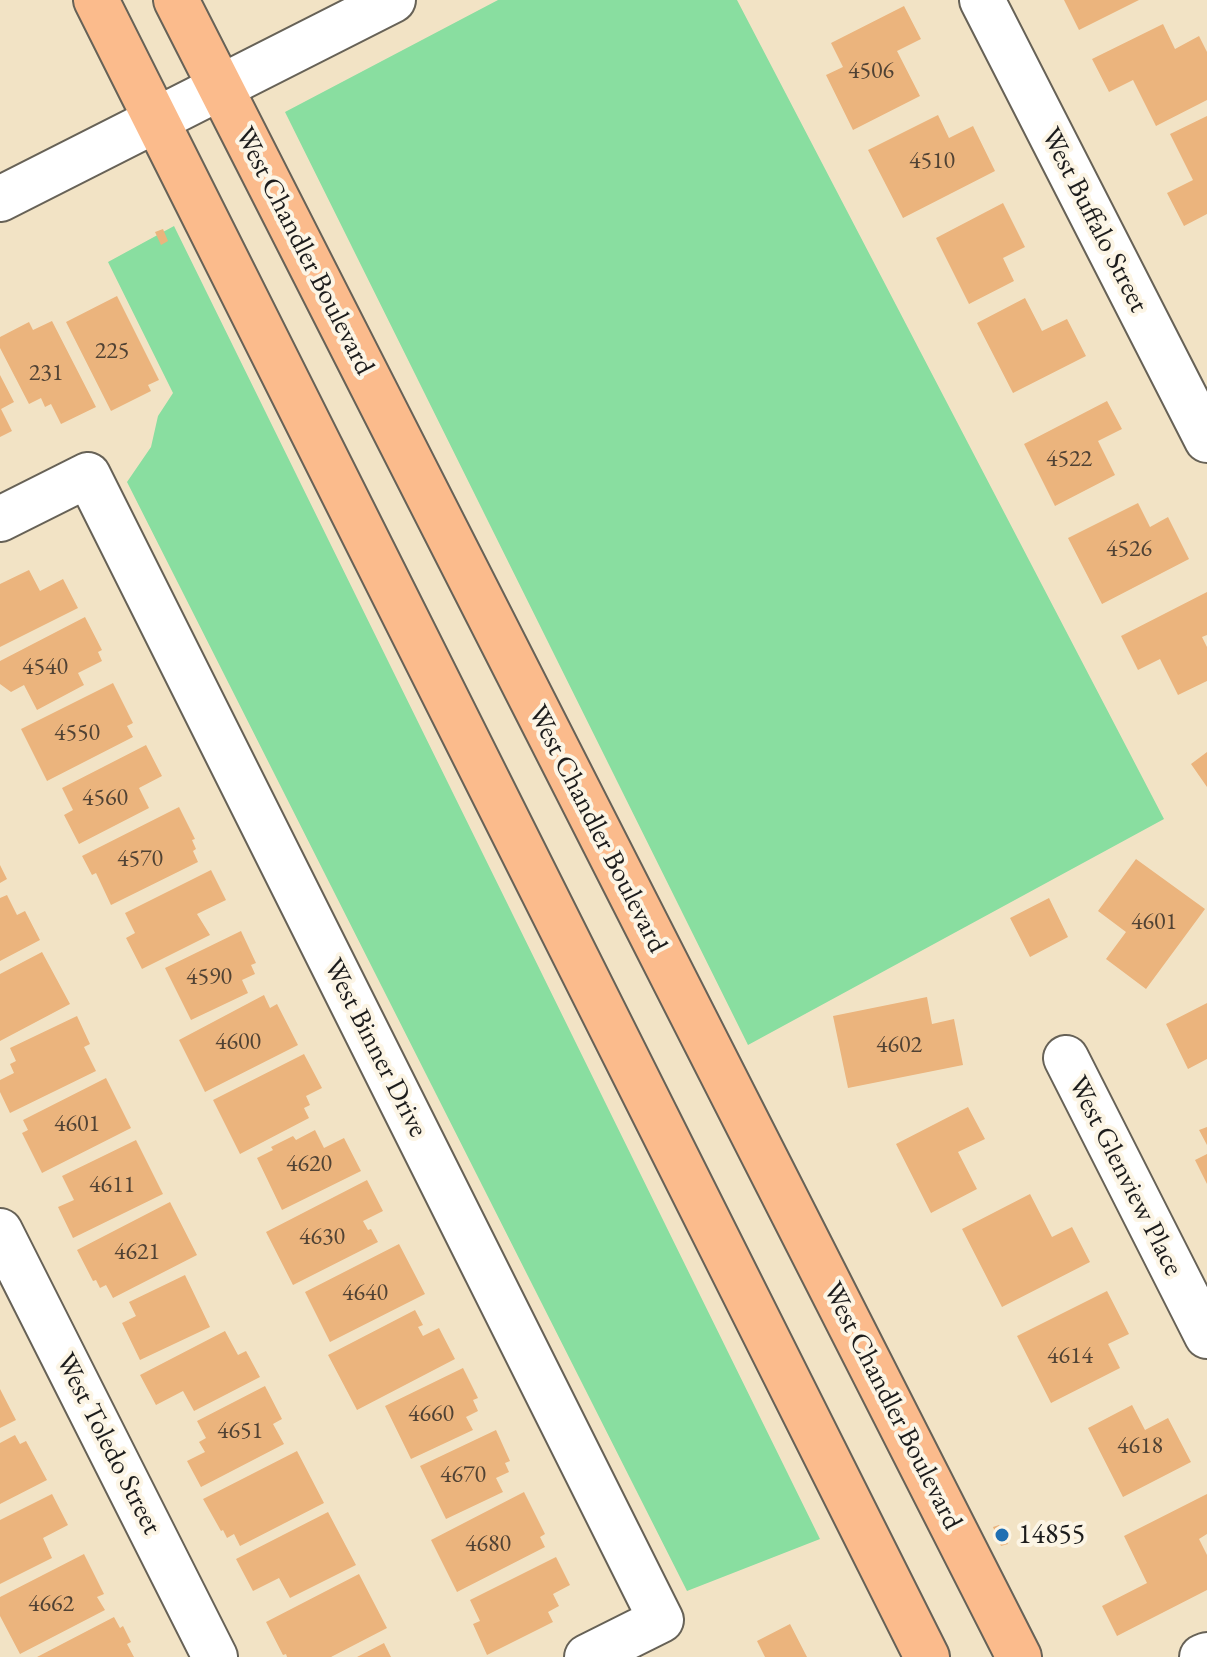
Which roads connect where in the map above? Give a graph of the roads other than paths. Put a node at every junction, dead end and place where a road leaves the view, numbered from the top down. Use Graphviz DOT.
graph roads {
  1 [pos="96,0"];
  2 [pos="176,0"];
  3 [pos="393,0"];
  4 [pos="982,0"];
  5 [pos="189,104"];
  6 [pos="0,199"];
  7 [pos="1207,440"];
  8 [pos="0,519"];
  9 [pos="1066,1058"];
  10 [pos="0,1231"];
  11 [pos="1207,1336"];
  12 [pos="215,1657"];
  13 [pos="587,1657"];
  14 [pos="927,1657"];
  15 [pos="1019,1657"];
  1 -- 5 [label="main road, West Chandler Boulevard"];
  2 -- 5 [label="main road, West Chandler Boulevard"];
  3 -- 5 [label="street"];
  4 -- 7 [label="street, West Buffalo Street"];
  5 -- 6 [label="street"];
  5 -- 14 [label="main road, West Chandler Boulevard"];
  5 -- 15 [label="main road, West Chandler Boulevard"];
  8 -- 13 [label="street, West Binner Drive"];
  9 -- 11 [label="street, West Glenview Place"];
  10 -- 12 [label="street, West Toledo Street"];
}
